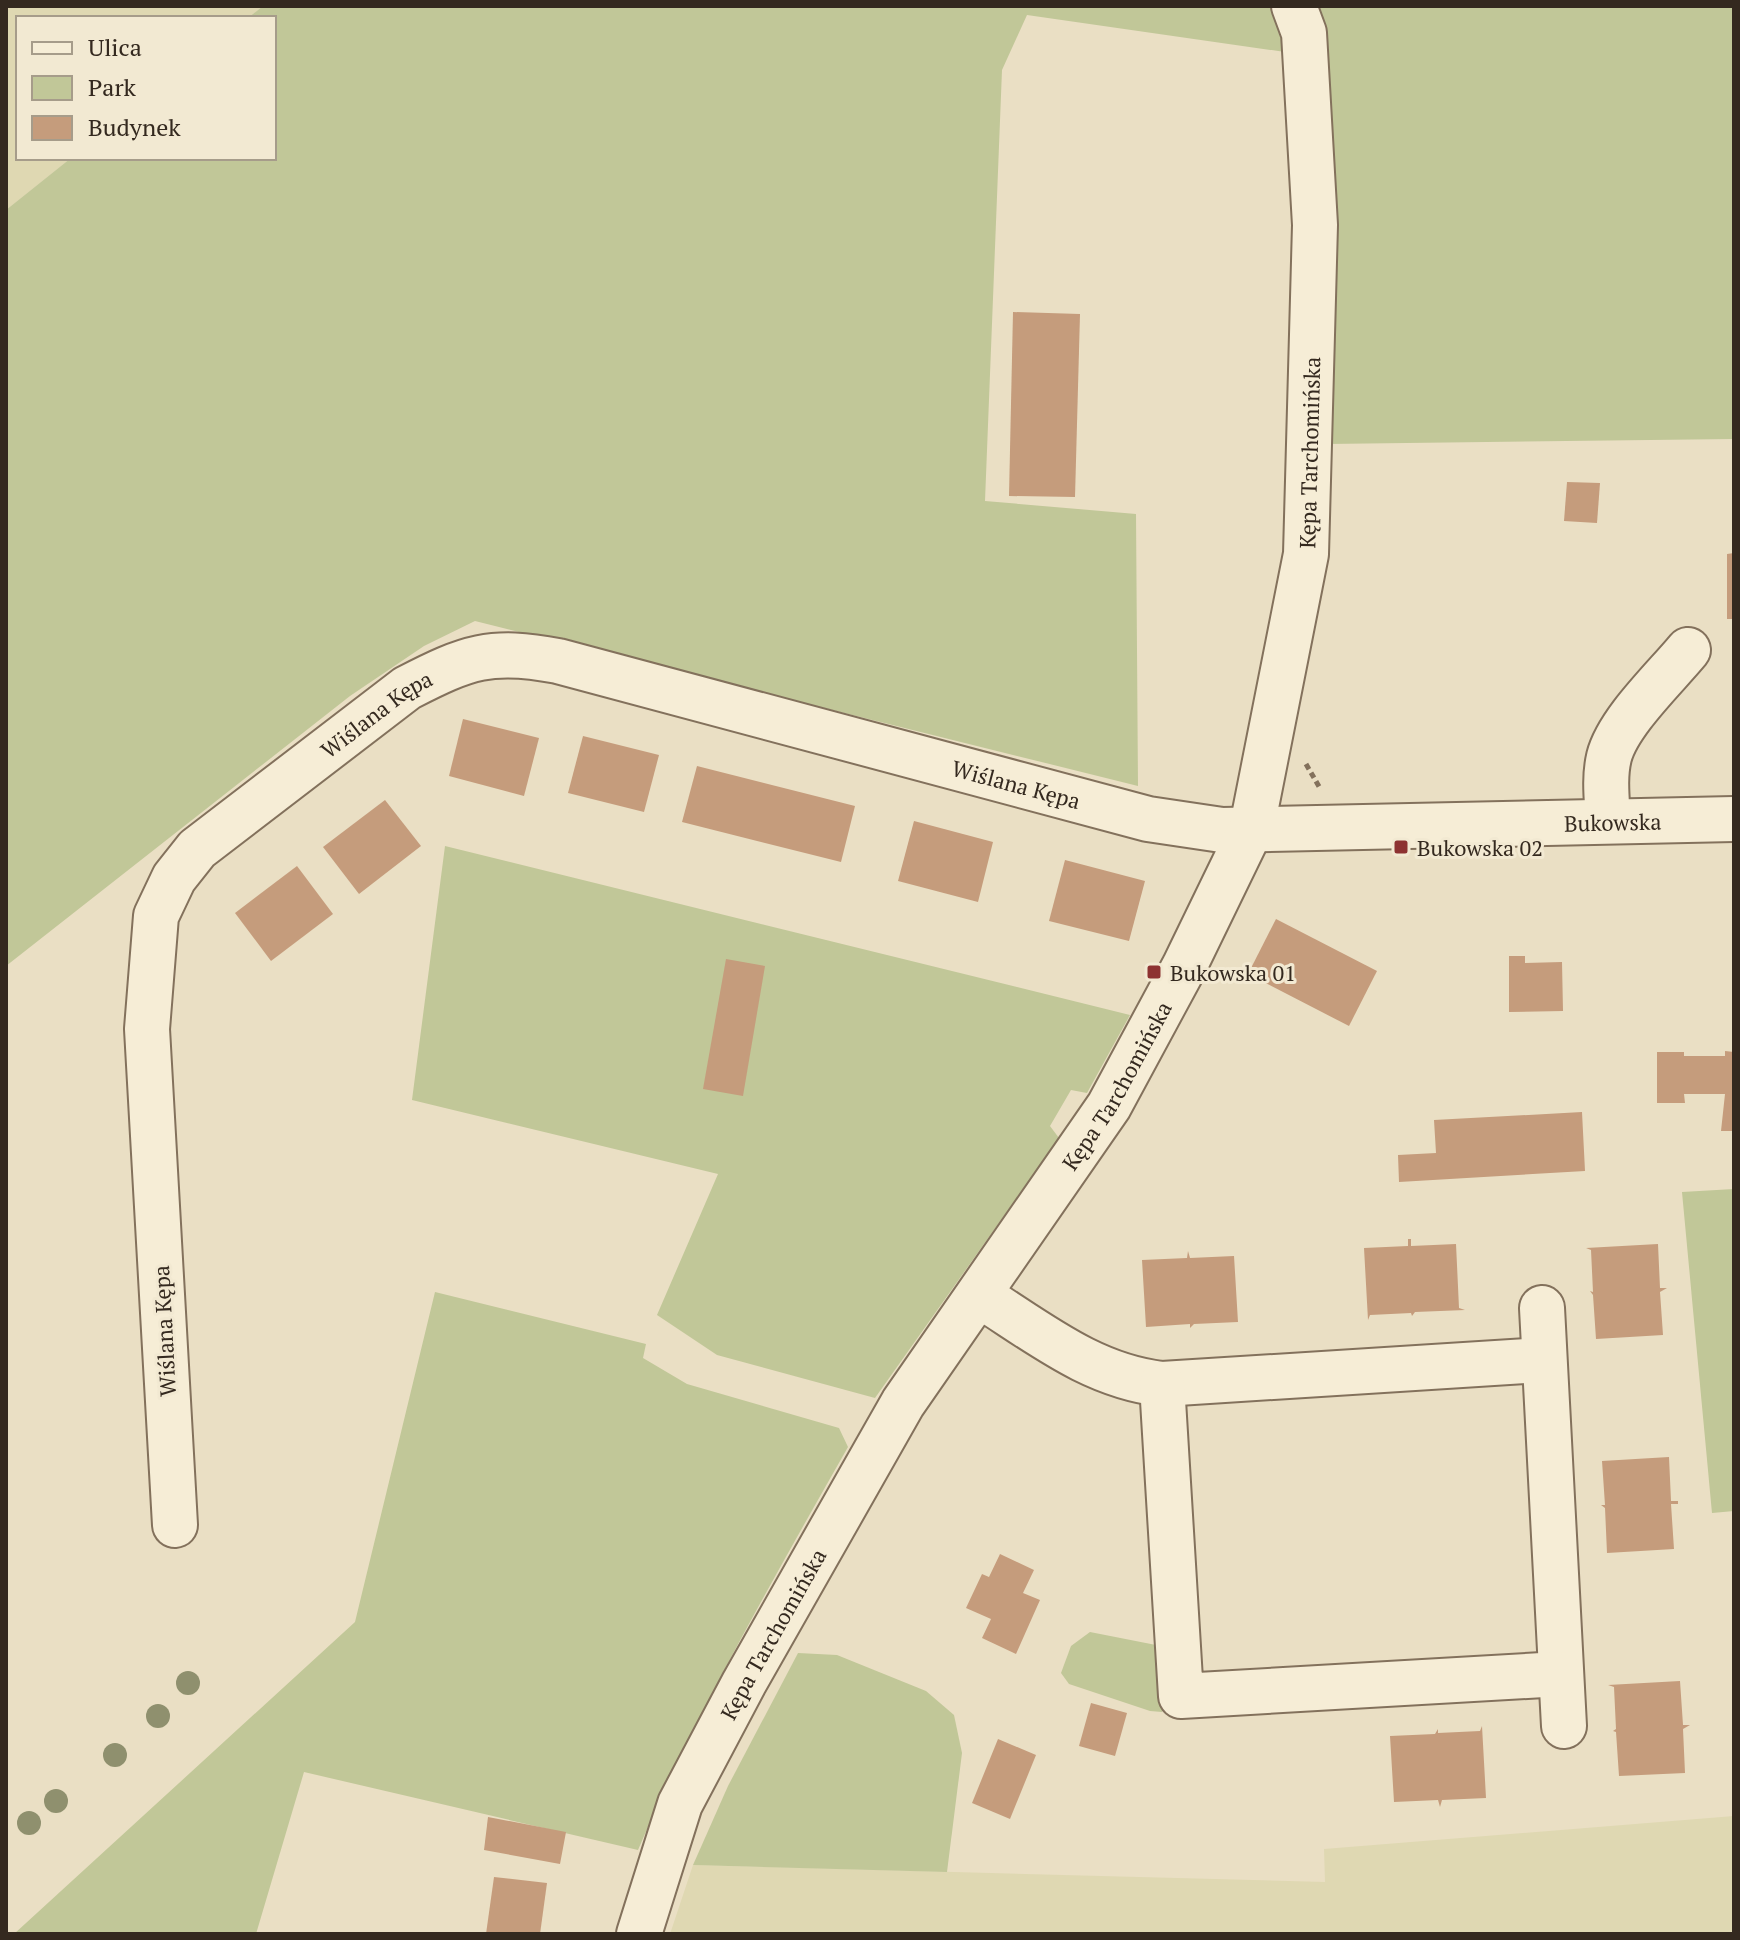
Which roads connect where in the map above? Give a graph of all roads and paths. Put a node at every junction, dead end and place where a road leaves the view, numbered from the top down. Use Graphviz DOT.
graph roads {
  1 [pos="1294,6"];
  2 [pos="1688,650"];
  3 [pos="1734,819"];
  4 [pos="1608,821"];
  5 [pos="1252,827"];
  6 [pos="979,1295"];
  7 [pos="1542,1308"];
  8 [pos="1543,1360"];
  9 [pos="1162,1384"];
  10 [pos="175,1525"];
  11 [pos="1560,1674"];
  12 [pos="1564,1726"];
  13 [pos="639,1934"];
  1 -- 5 [label="street, Kępa Tarchomińska"];
  2 -- 4 [label="street"];
  3 -- 4 [label="street, Bukowska"];
  4 -- 5 [label="street, Bukowska"];
  5 -- 6 [label="street, Kępa Tarchomińska"];
  5 -- 10 [label="street, Wiślana Kępa"];
  6 -- 9 [label="street"];
  6 -- 13 [label="street, Kępa Tarchomińska"];
  7 -- 8 [label="street"];
  8 -- 9 [label="street"];
  8 -- 11 [label="street"];
  9 -- 11 [label="street"];
  11 -- 12 [label="street"];
}
